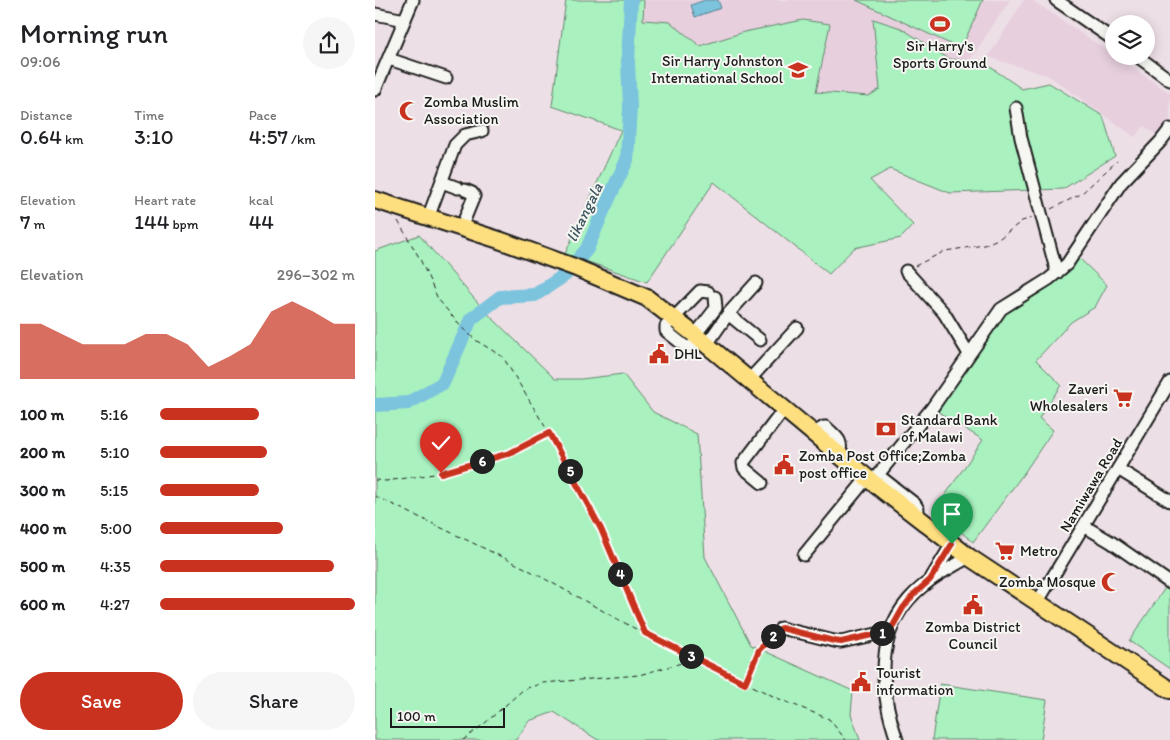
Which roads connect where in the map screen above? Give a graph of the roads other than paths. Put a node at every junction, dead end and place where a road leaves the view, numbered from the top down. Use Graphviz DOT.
graph roads {
  1 [pos="413,0"];
  2 [pos="1056,0"];
  3 [pos="375,14"];
  4 [pos="405,20"];
  5 [pos="1105,34"];
  6 [pos="389,59"];
  7 [pos="1149,65"];
  8 [pos="446,78"];
  9 [pos="1170,80"];
  10 [pos="375,90"];
  11 [pos="1016,108"];
  12 [pos="1170,129"];
  13 [pos="482,131"];
  14 [pos="442,182"];
  15 [pos="375,200"];
  16 [pos="429,218"];
  17 [pos="461,228"];
  18 [pos="906,270"];
  19 [pos="1057,273"];
  20 [pos="756,283"];
  21 [pos="728,314"];
  22 [pos="673,316"];
  23 [pos="797,328"];
  24 [pos="701,339"];
  25 [pos="760,340"];
  26 [pos="969,354"];
  27 [pos="750,379"];
  28 [pos="1170,382"];
  29 [pos="785,408"];
  30 [pos="1118,469"];
  31 [pos="873,479"];
  32 [pos="762,483"];
  33 [pos="1170,501"];
  34 [pos="1084,526"];
  35 [pos="952,544"];
  36 [pos="805,555"];
  37 [pos="969,557"];
  38 [pos="930,580"];
  39 [pos="1170,583"];
  40 [pos="1037,603"];
  41 [pos="781,628"];
  42 [pos="890,631"];
  43 [pos="1170,690"];
  44 [pos="897,740"];
  1 -- 4 [label="street"];
  2 -- 5 [label="street"];
  3 -- 4 [label="street"];
  4 -- 6 [label="street"];
  6 -- 8 [label="street"];
  6 -- 10 [label="street"];
  7 -- 9 [label="street"];
  11 -- 19 [label="street"];
  12 -- 19 [label="street"];
  13 -- 14 [label="street"];
  14 -- 16 [label="street"];
  14 -- 17 [label="street"];
  15 -- 16 [label="highway"];
  16 -- 17 [label="highway"];
  17 -- 22 [label="highway"];
  18 -- 26 [label="street"];
  19 -- 26 [label="street"];
  20 -- 21 [label="street"];
  21 -- 24 [label="street"];
  21 -- 25 [label="street"];
  22 -- 24 [label="highway"];
  22 -- 24 [label="street"];
  23 -- 27 [label="street"];
  24 -- 27 [label="highway"];
  26 -- 31 [label="street"];
  27 -- 29 [label="highway"];
  28 -- 30 [label="street, Namiwawa Road"];
  29 -- 31 [label="highway"];
  29 -- 32 [label="street"];
  30 -- 33 [label="street"];
  30 -- 34 [label="street, Namiwawa Road"];
  31 -- 35 [label="highway"];
  31 -- 36 [label="street"];
  34 -- 39 [label="street"];
  34 -- 40 [label="street, Namiwawa Road"];
  35 -- 37 [label="highway"];
  35 -- 38 [label="street"];
  37 -- 38 [label="street"];
  37 -- 40 [label="highway"];
  38 -- 42 [label="street"];
  40 -- 43 [label="highway"];
  41 -- 42 [label="street"];
  42 -- 44 [label="street"];
}
